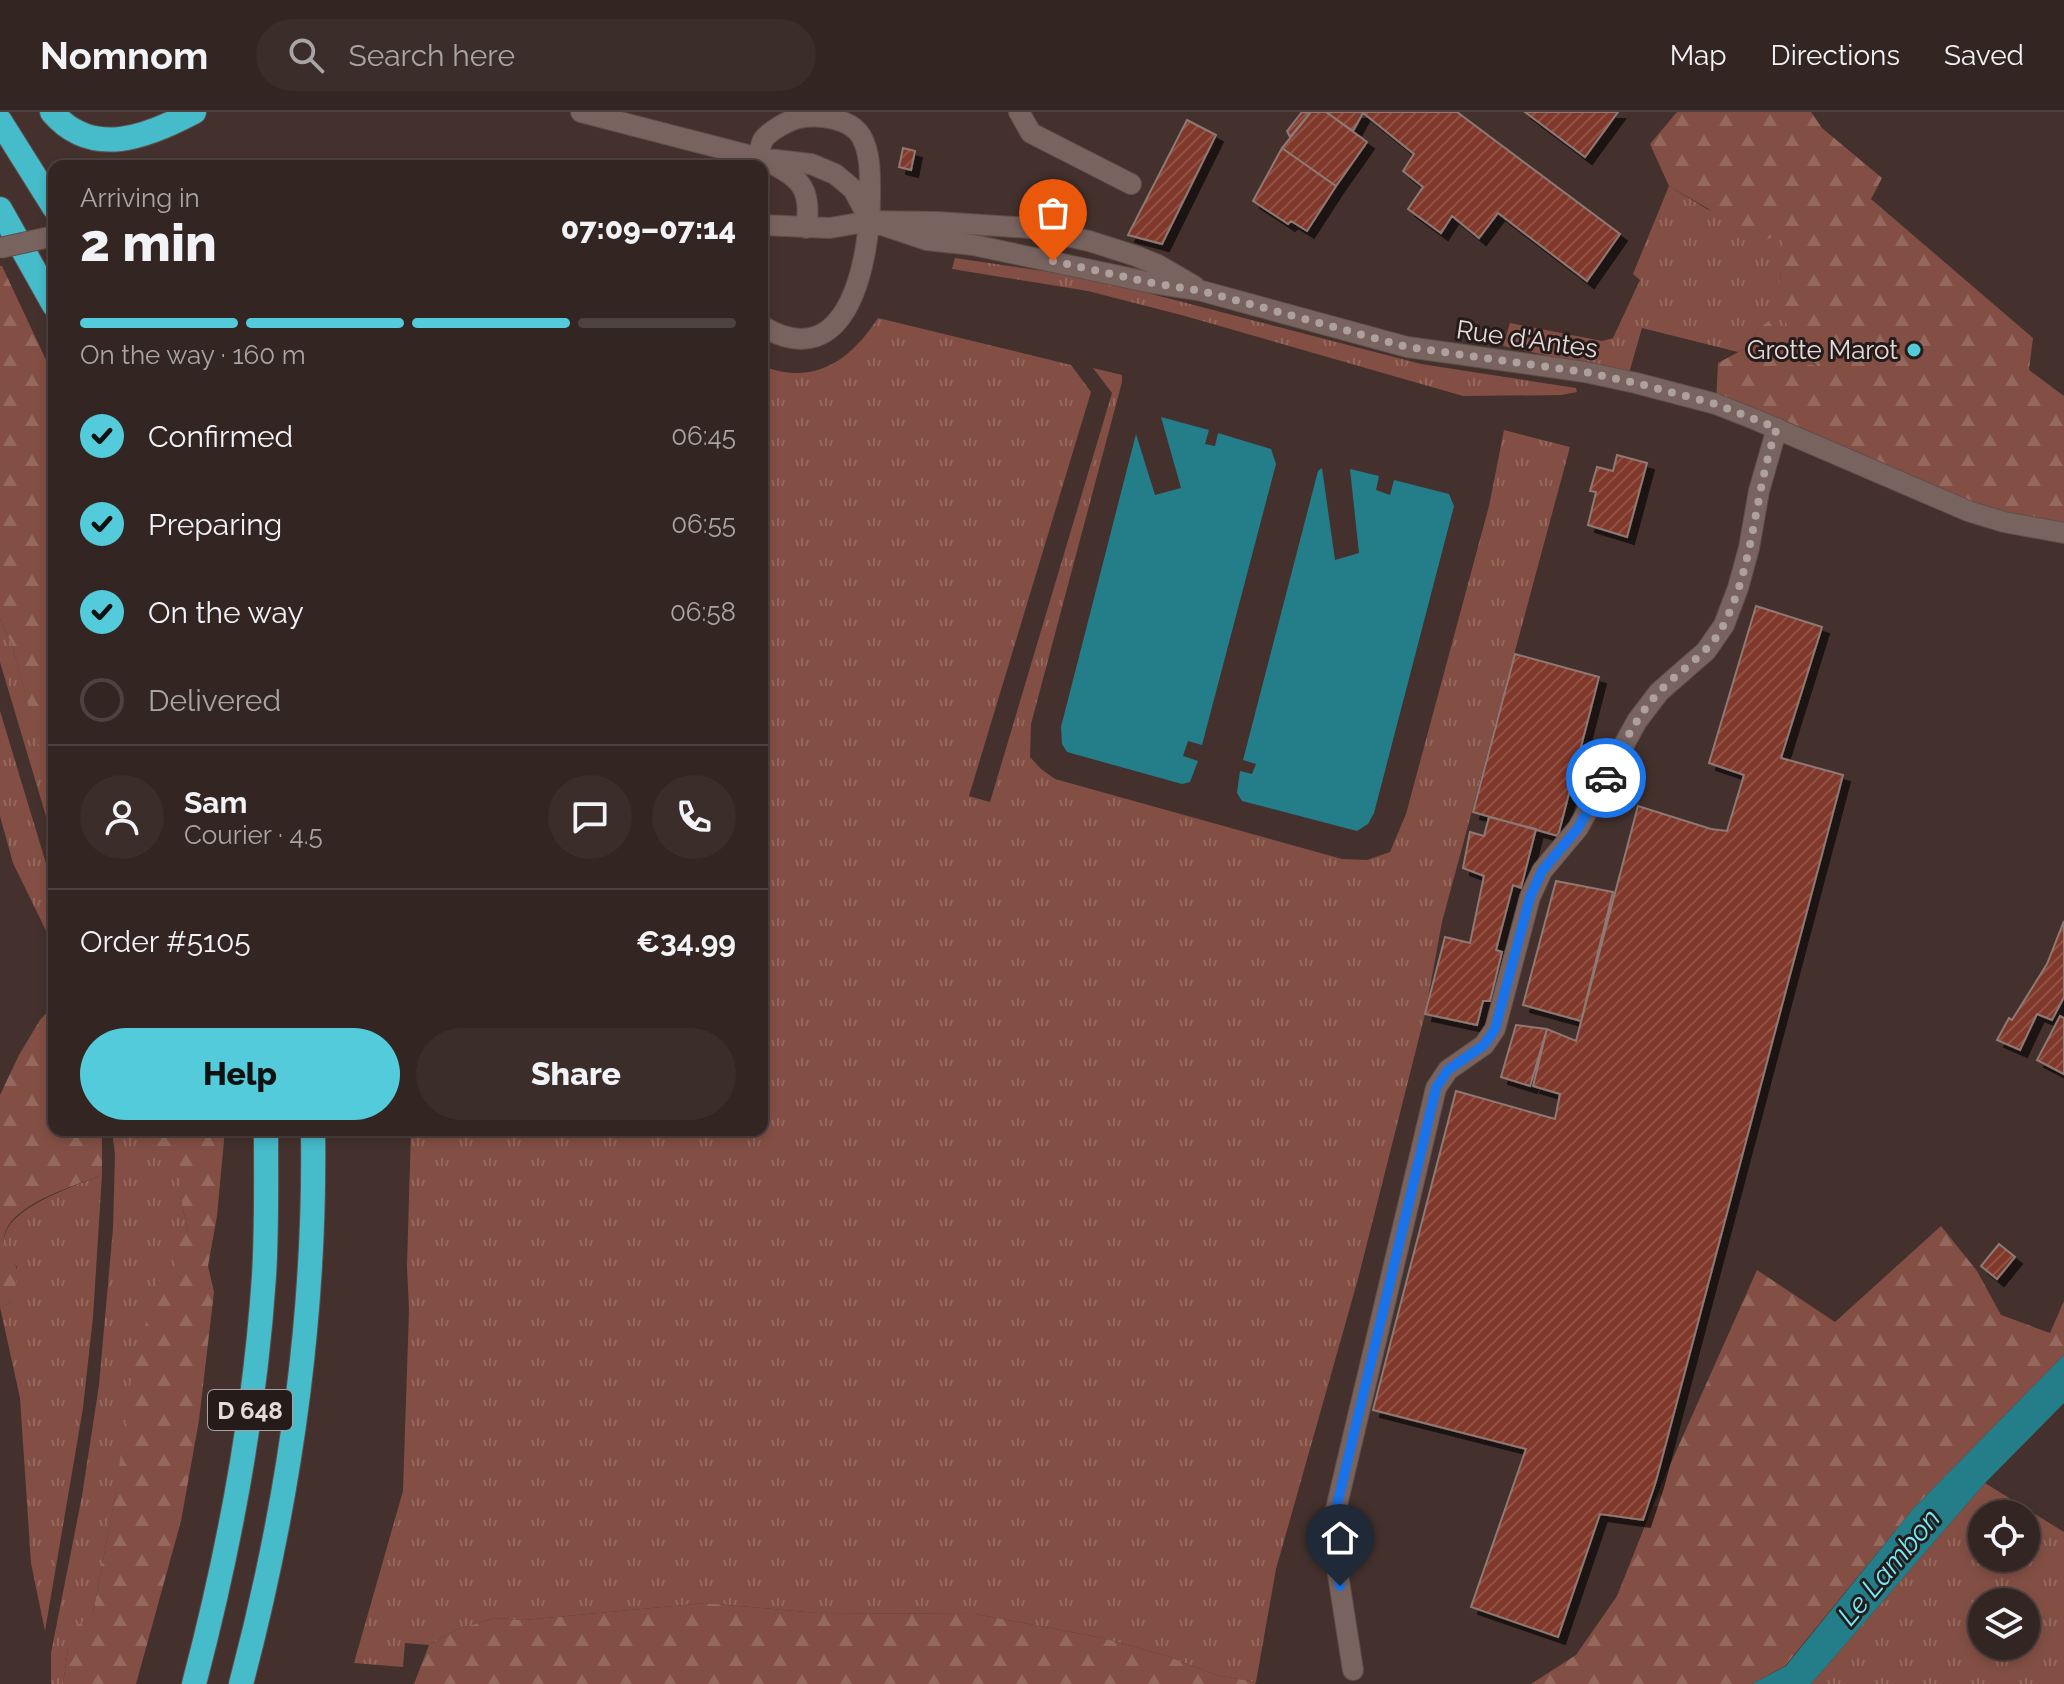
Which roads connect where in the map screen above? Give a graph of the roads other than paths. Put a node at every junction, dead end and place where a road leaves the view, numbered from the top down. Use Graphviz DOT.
graph roads {
  1 [pos="52,112"];
  2 [pos="194,112"];
  3 [pos="581,112"];
  4 [pos="1019,112"];
  5 [pos="831,115"];
  6 [pos="0,121"];
  7 [pos="759,158"];
  8 [pos="763,160"];
  9 [pos="768,162"];
  10 [pos="1131,184"];
  11 [pos="48,197"];
  12 [pos="0,209"];
  13 [pos="870,221"];
  14 [pos="768,225"];
  15 [pos="806,228"];
  16 [pos="48,237"];
  17 [pos="0,248"];
  18 [pos="1202,291"];
  19 [pos="48,294"];
  20 [pos="768,330"];
  21 [pos="1777,428"];
  22 [pos="2064,533"];
  23 [pos="266,1136"];
  24 [pos="313,1136"];
  25 [pos="1353,1670"];
  26 [pos="194,1684"];
  27 [pos="241,1684"];
  1 -- 2 [label="highway"];
  3 -- 7 [label="street"];
  4 -- 10 [label="street"];
  5 -- 7 [label="street"];
  5 -- 13 [label="street"];
  6 -- 11 [label="highway"];
  7 -- 8 [label="street"];
  7 -- 13 [label="street"];
  9 -- 15 [label="street"];
  12 -- 19 [label="highway"];
  13 -- 15 [label="street, Rue d'Antes"];
  13 -- 18 [label="street, Rue d'Antes"];
  13 -- 18 [label="street, Rue d'Antes"];
  13 -- 20 [label="street"];
  14 -- 15 [label="street, Rue d'Antes"];
  16 -- 17 [label="street, bridge"];
  18 -- 21 [label="street, Rue d'Antes"];
  21 -- 22 [label="street, Rue d'Antes"];
  21 -- 25 [label="street"];
  23 -- 26 [label="highway, D 648"];
  24 -- 27 [label="highway, D 648"];
}
